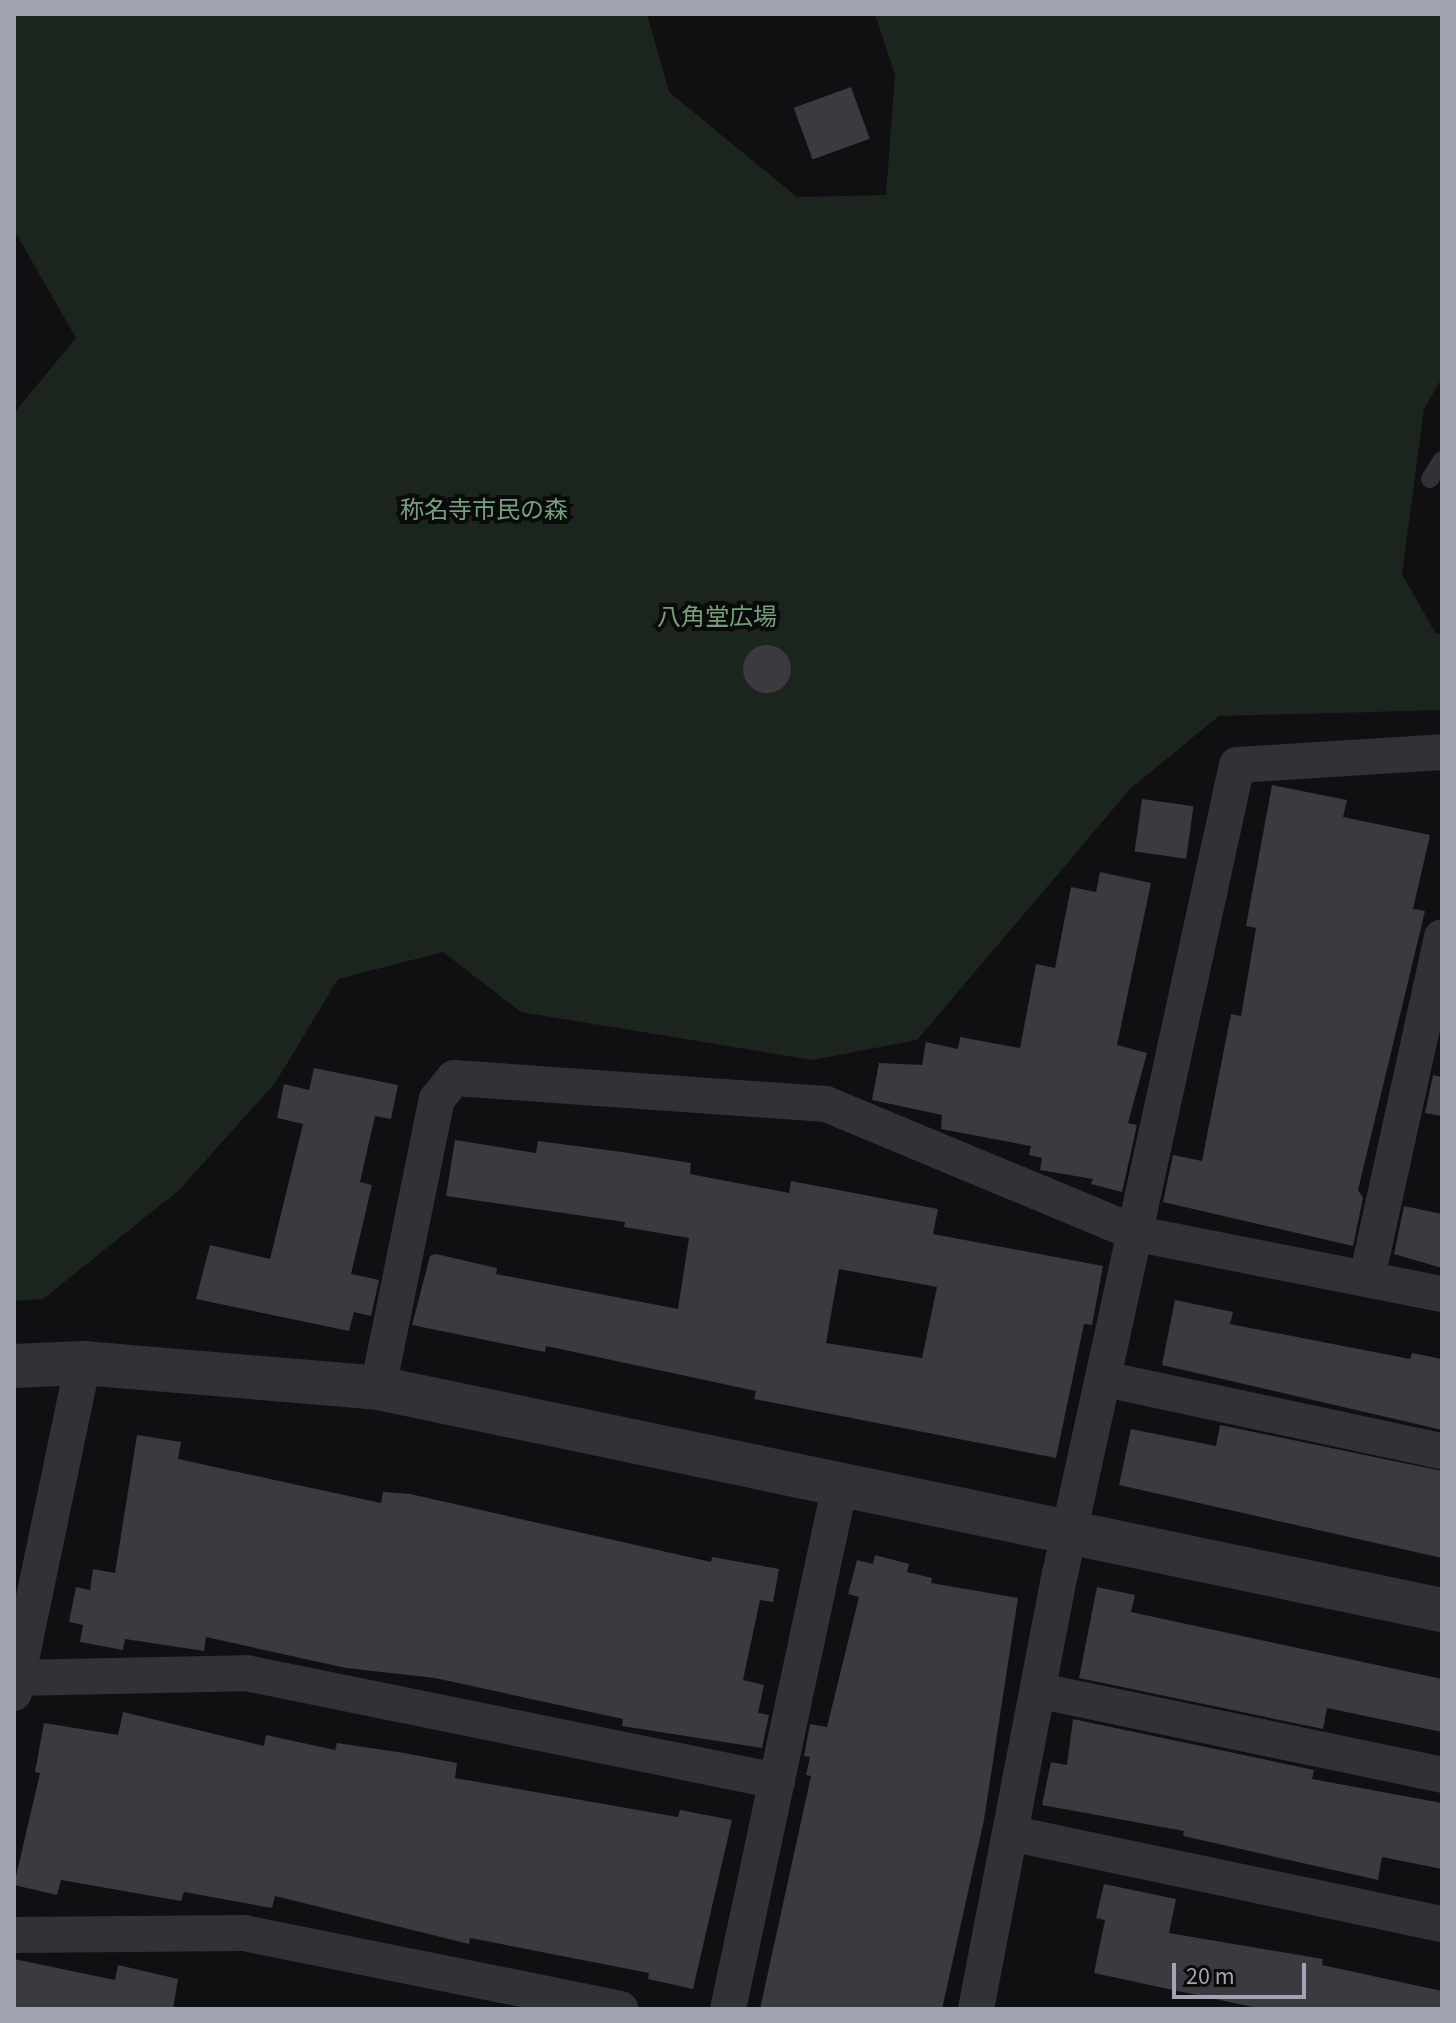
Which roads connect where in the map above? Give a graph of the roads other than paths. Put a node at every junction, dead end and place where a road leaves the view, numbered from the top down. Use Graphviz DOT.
graph roads {
  1 [pos="1442,460"];
  2 [pos="1430,479"];
  3 [pos="1442,752"];
  4 [pos="1442,937"];
  5 [pos="1138,1234"];
  6 [pos="1367,1278"];
  7 [pos="1442,1294"];
  8 [pos="83,1363"];
  9 [pos="14,1366"];
  10 [pos="1105,1379"];
  11 [pos="378,1388"];
  12 [pos="1442,1451"];
  13 [pos="840,1485"];
  14 [pos="1069,1532"];
  15 [pos="1442,1610"];
  16 [pos="15,1683"];
  17 [pos="1041,1691"];
  18 [pos="1442,1775"];
  19 [pos="777,1781"];
  20 [pos="1014,1834"];
  21 [pos="1442,1924"];
  22 [pos="14,1935"];
  23 [pos="620,2009"];
  24 [pos="728,2009"];
  25 [pos="976,2009"];
  1 -- 2 [label="lane"];
  3 -- 5 [label="street"];
  4 -- 6 [label="street"];
  5 -- 6 [label="street"];
  5 -- 10 [label="street"];
  5 -- 11 [label="street"];
  6 -- 7 [label="street"];
  8 -- 9 [label="street"];
  8 -- 11 [label="street"];
  8 -- 16 [label="street"];
  10 -- 12 [label="street"];
  10 -- 14 [label="street"];
  11 -- 13 [label="street"];
  13 -- 14 [label="street"];
  13 -- 19 [label="street"];
  14 -- 15 [label="street"];
  14 -- 17 [label="street"];
  16 -- 19 [label="street"];
  17 -- 18 [label="street"];
  17 -- 20 [label="street"];
  19 -- 24 [label="street"];
  20 -- 21 [label="street"];
  20 -- 25 [label="street"];
  22 -- 23 [label="street"];
}
